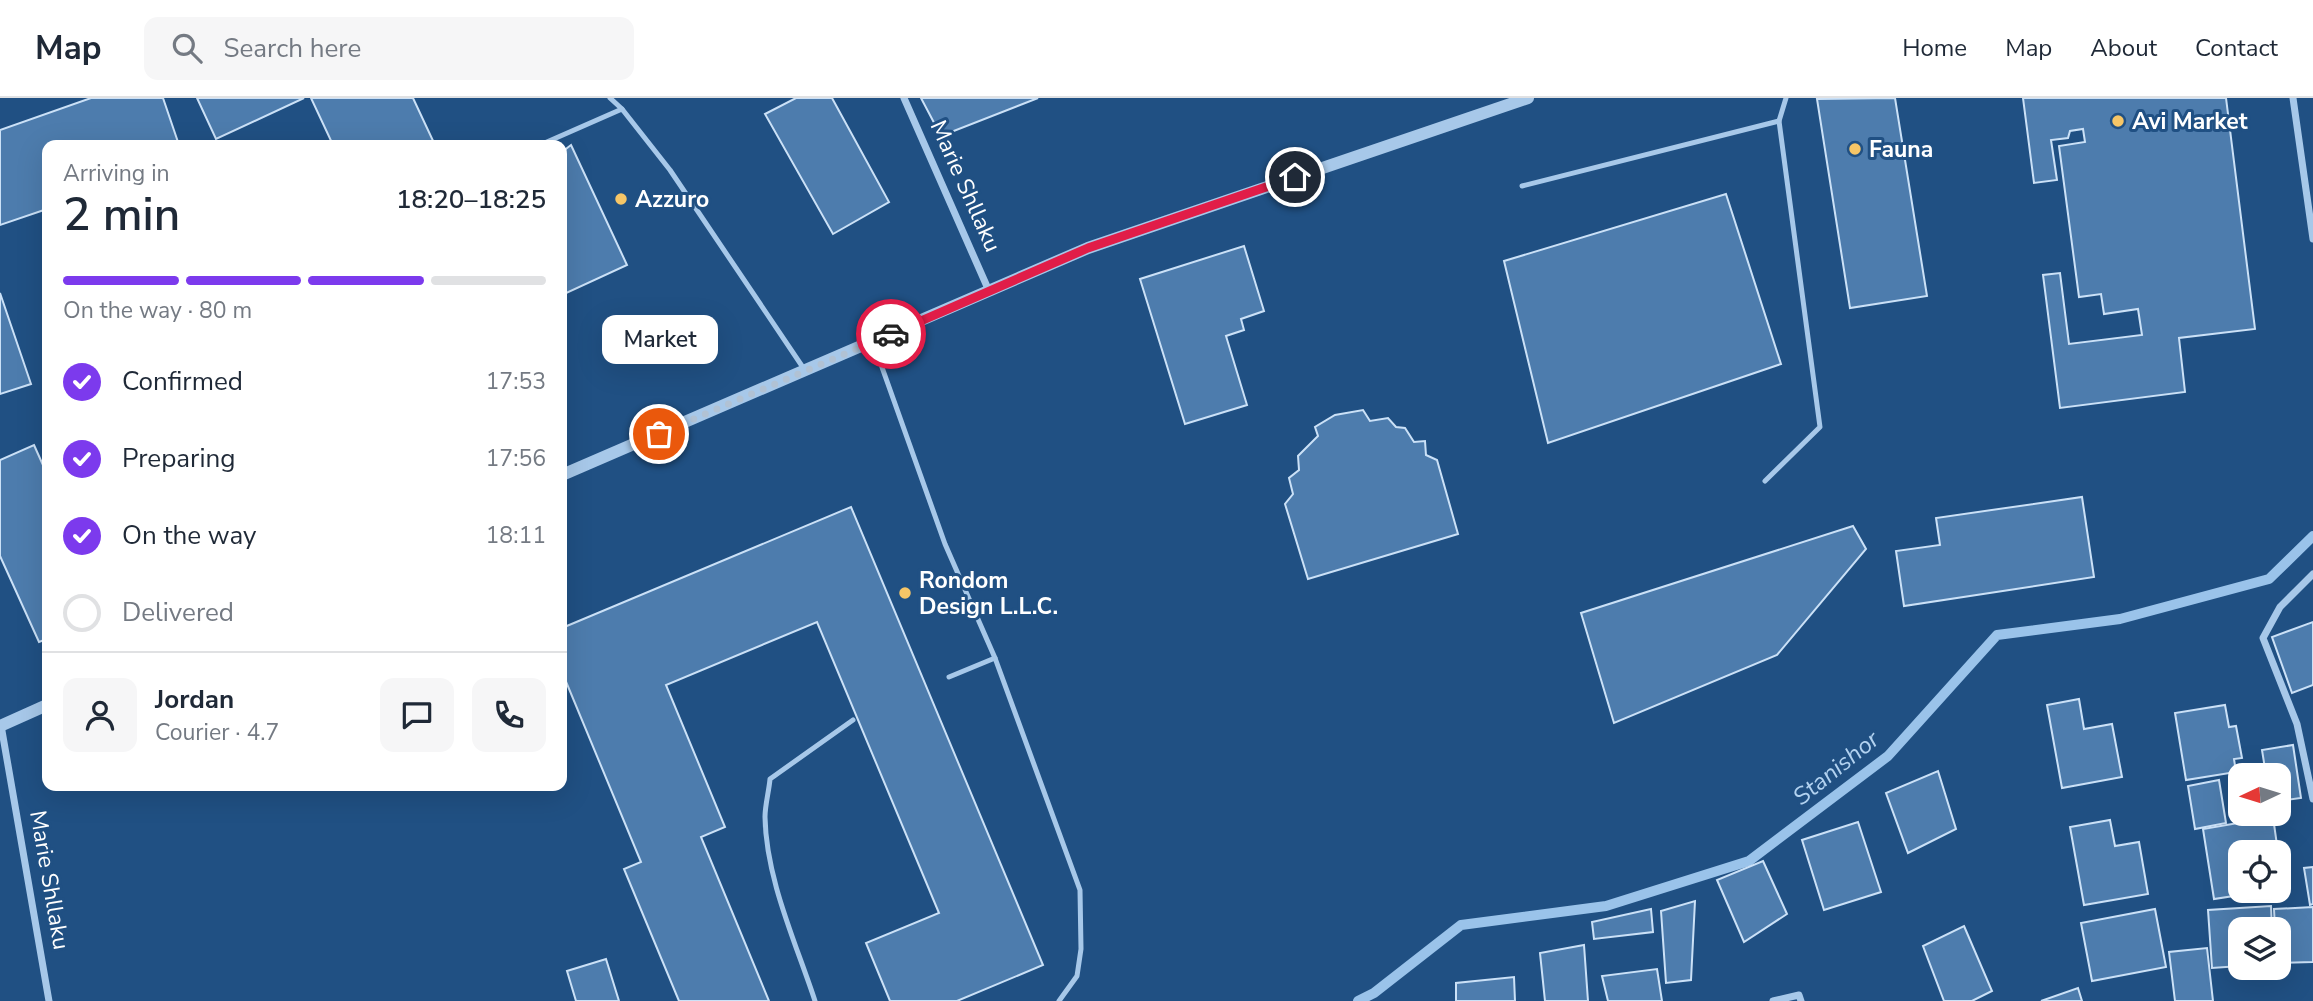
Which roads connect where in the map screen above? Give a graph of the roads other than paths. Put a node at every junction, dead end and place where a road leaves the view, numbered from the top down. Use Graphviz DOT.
graph roads {
  1 [pos="610,98"];
  2 [pos="904,98"];
  3 [pos="1528,98"];
  4 [pos="1786,98"];
  5 [pos="2293,98"];
  6 [pos="622,109"];
  7 [pos="1779,121"];
  8 [pos="551,140"];
  9 [pos="1522,186"];
  10 [pos="2313,239"];
  11 [pos="989,291"];
  12 [pos="873,342"];
  13 [pos="805,372"];
  14 [pos="567,473"];
  15 [pos="1765,481"];
  16 [pos="2313,574"];
  17 [pos="995,658"];
  18 [pos="949,677"];
  19 [pos="42,707"];
  20 [pos="853,720"];
  21 [pos="1,726"];
  22 [pos="2313,799"];
  23 [pos="49,1001"];
  24 [pos="815,1001"];
  25 [pos="1059,1001"];
  26 [pos="1773,1001"];
  27 [pos="1801,1001"];
  1 -- 6 [label="lane"];
  2 -- 11 [label="street, Marie Shllaku"];
  3 -- 11 [label="street"];
  4 -- 7 [label="lane"];
  5 -- 10 [label="street"];
  6 -- 8 [label="lane"];
  6 -- 13 [label="lane"];
  7 -- 9 [label="lane"];
  7 -- 15 [label="lane"];
  11 -- 12 [label="street"];
  12 -- 13 [label="street"];
  12 -- 17 [label="lane"];
  13 -- 14 [label="street"];
  16 -- 22 [label="street"];
  17 -- 18 [label="lane"];
  17 -- 25 [label="lane"];
  19 -- 21 [label="street, Marie Shllaku"];
  20 -- 24 [label="lane"];
  21 -- 23 [label="street, Marie Shllaku"];
  26 -- 27 [label="street"];
}
